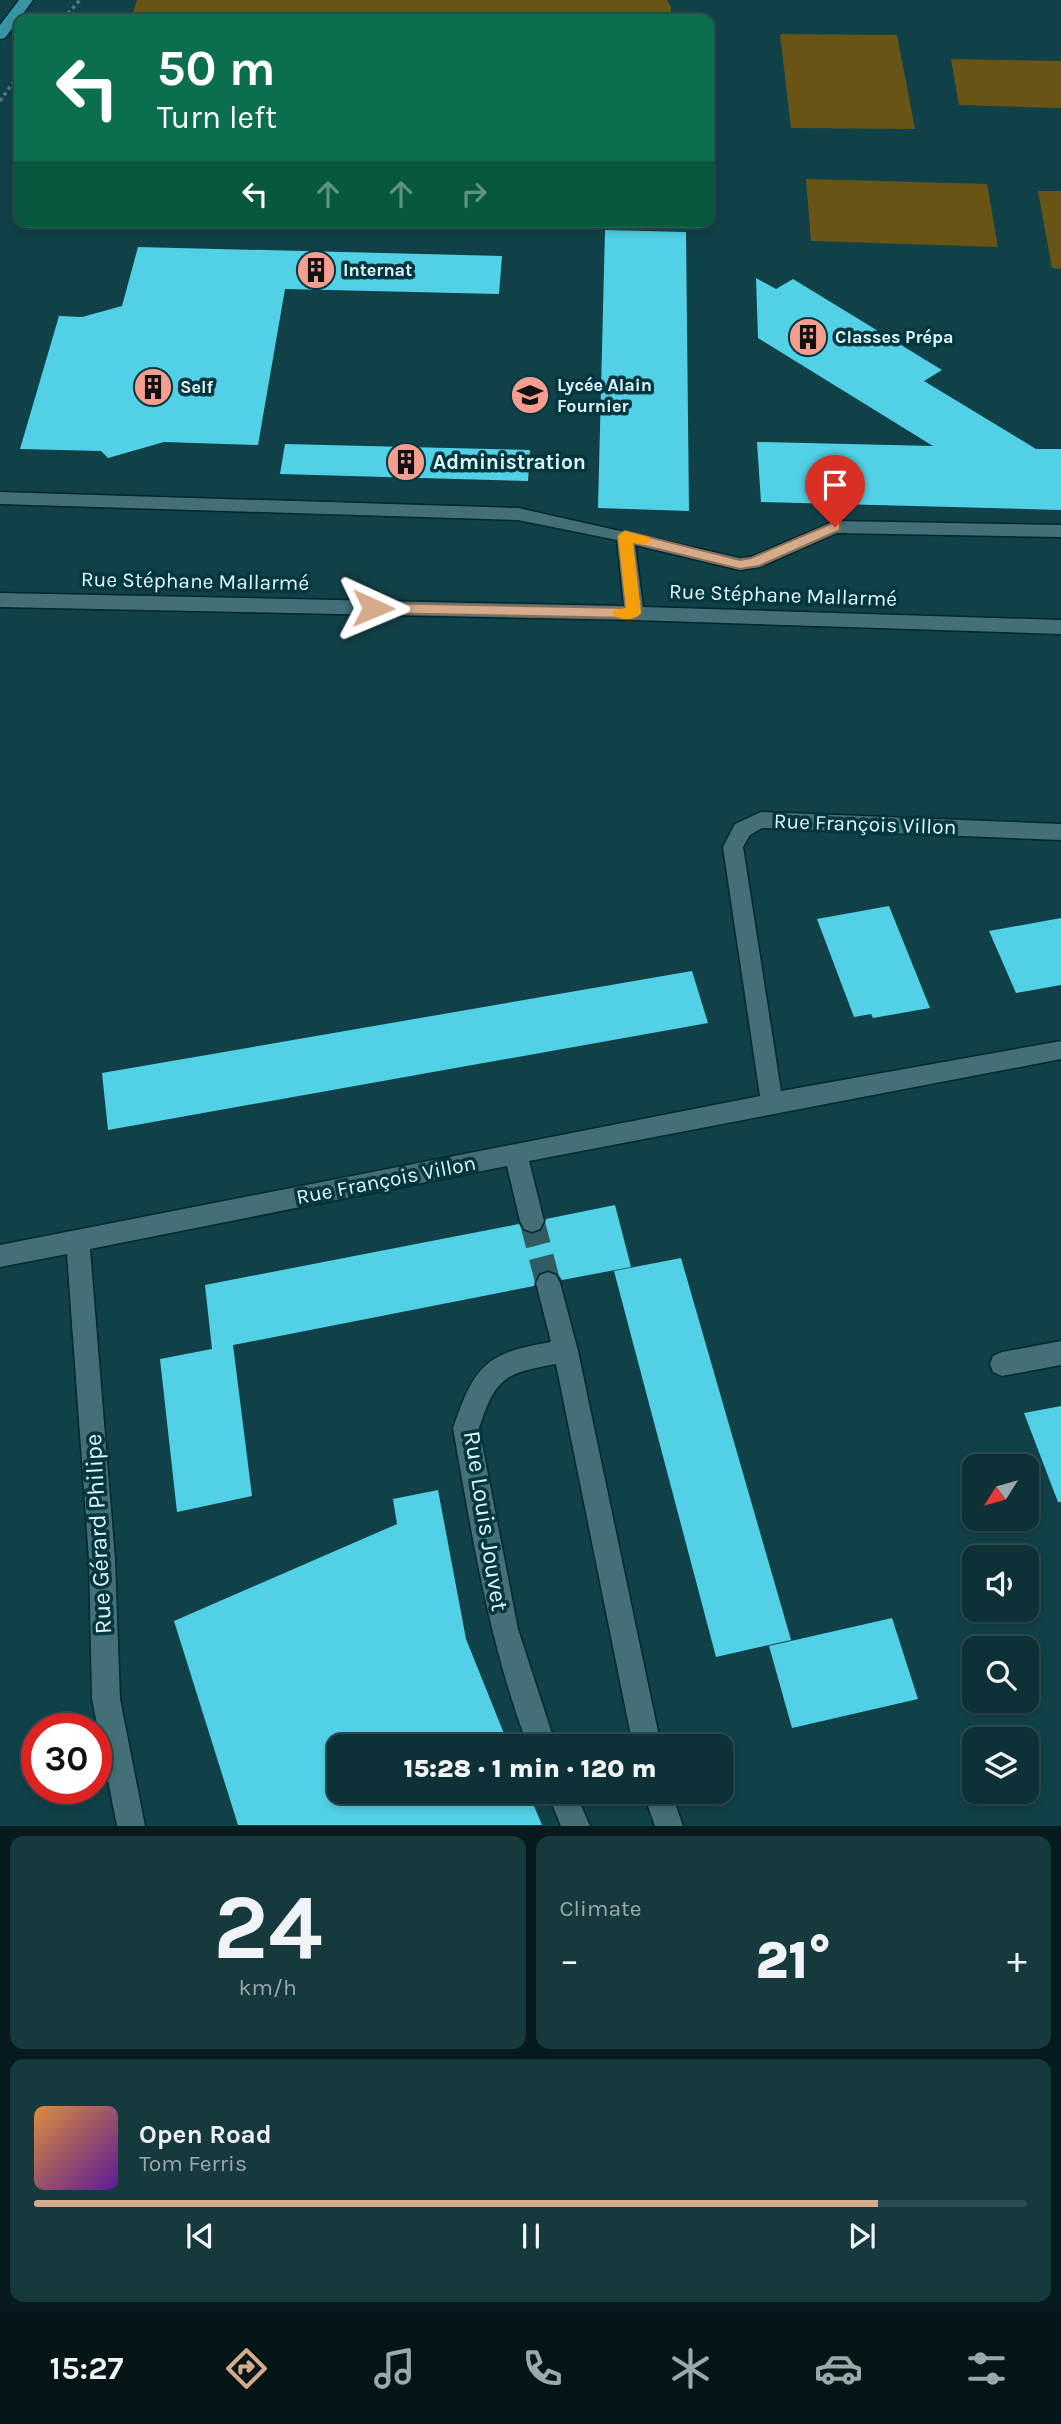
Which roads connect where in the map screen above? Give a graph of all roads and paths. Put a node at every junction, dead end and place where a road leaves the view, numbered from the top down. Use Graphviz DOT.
graph roads {
  1 [pos="80,0"];
  2 [pos="67,14"];
  3 [pos="14,16"];
  4 [pos="0,35"];
  5 [pos="14,81"];
  6 [pos="0,101"];
  7 [pos="0,498"];
  8 [pos="1061,531"];
  9 [pos="625,536"];
  10 [pos="0,600"];
  11 [pos="634,613"];
  12 [pos="1061,627"];
  13 [pos="1061,832"];
  14 [pos="1061,1050"];
  15 [pos="772,1103"];
  16 [pos="516,1154"];
  17 [pos="532,1222"];
  18 [pos="78,1241"];
  19 [pos="0,1256"];
  20 [pos="548,1283"];
  21 [pos="566,1350"];
  22 [pos="1061,1353"];
  23 [pos="1002,1364"];
  24 [pos="537,1734"];
  25 [pos="645,1734"];
  26 [pos="566,1804"];
  27 [pos="661,1804"];
  28 [pos="131,1825"];
  29 [pos="576,1825"];
  30 [pos="669,1825"];
  1 -- 2 [label="path"];
  3 -- 4 [label="main road"];
  5 -- 6 [label="path"];
  7 -- 9 [label="street"];
  8 -- 9 [label="street"];
  9 -- 11 [label="street"];
  10 -- 11 [label="street, Rue Stéphane Mallarmé"];
  11 -- 12 [label="street, Rue Stéphane Mallarmé"];
  13 -- 15 [label="street, Rue François Villon"];
  14 -- 15 [label="street, Rue François Villon"];
  15 -- 16 [label="street, Rue François Villon"];
  16 -- 17 [label="street"];
  16 -- 18 [label="street, Rue François Villon"];
  18 -- 19 [label="street, Rue François Villon"];
  18 -- 28 [label="street, Rue Gérard Philipe"];
  20 -- 21 [label="street"];
  21 -- 24 [label="street, Rue Louis Jouvet"];
  21 -- 25 [label="street"];
  22 -- 23 [label="street"];
  26 -- 29 [label="street"];
  27 -- 30 [label="street"];
}
